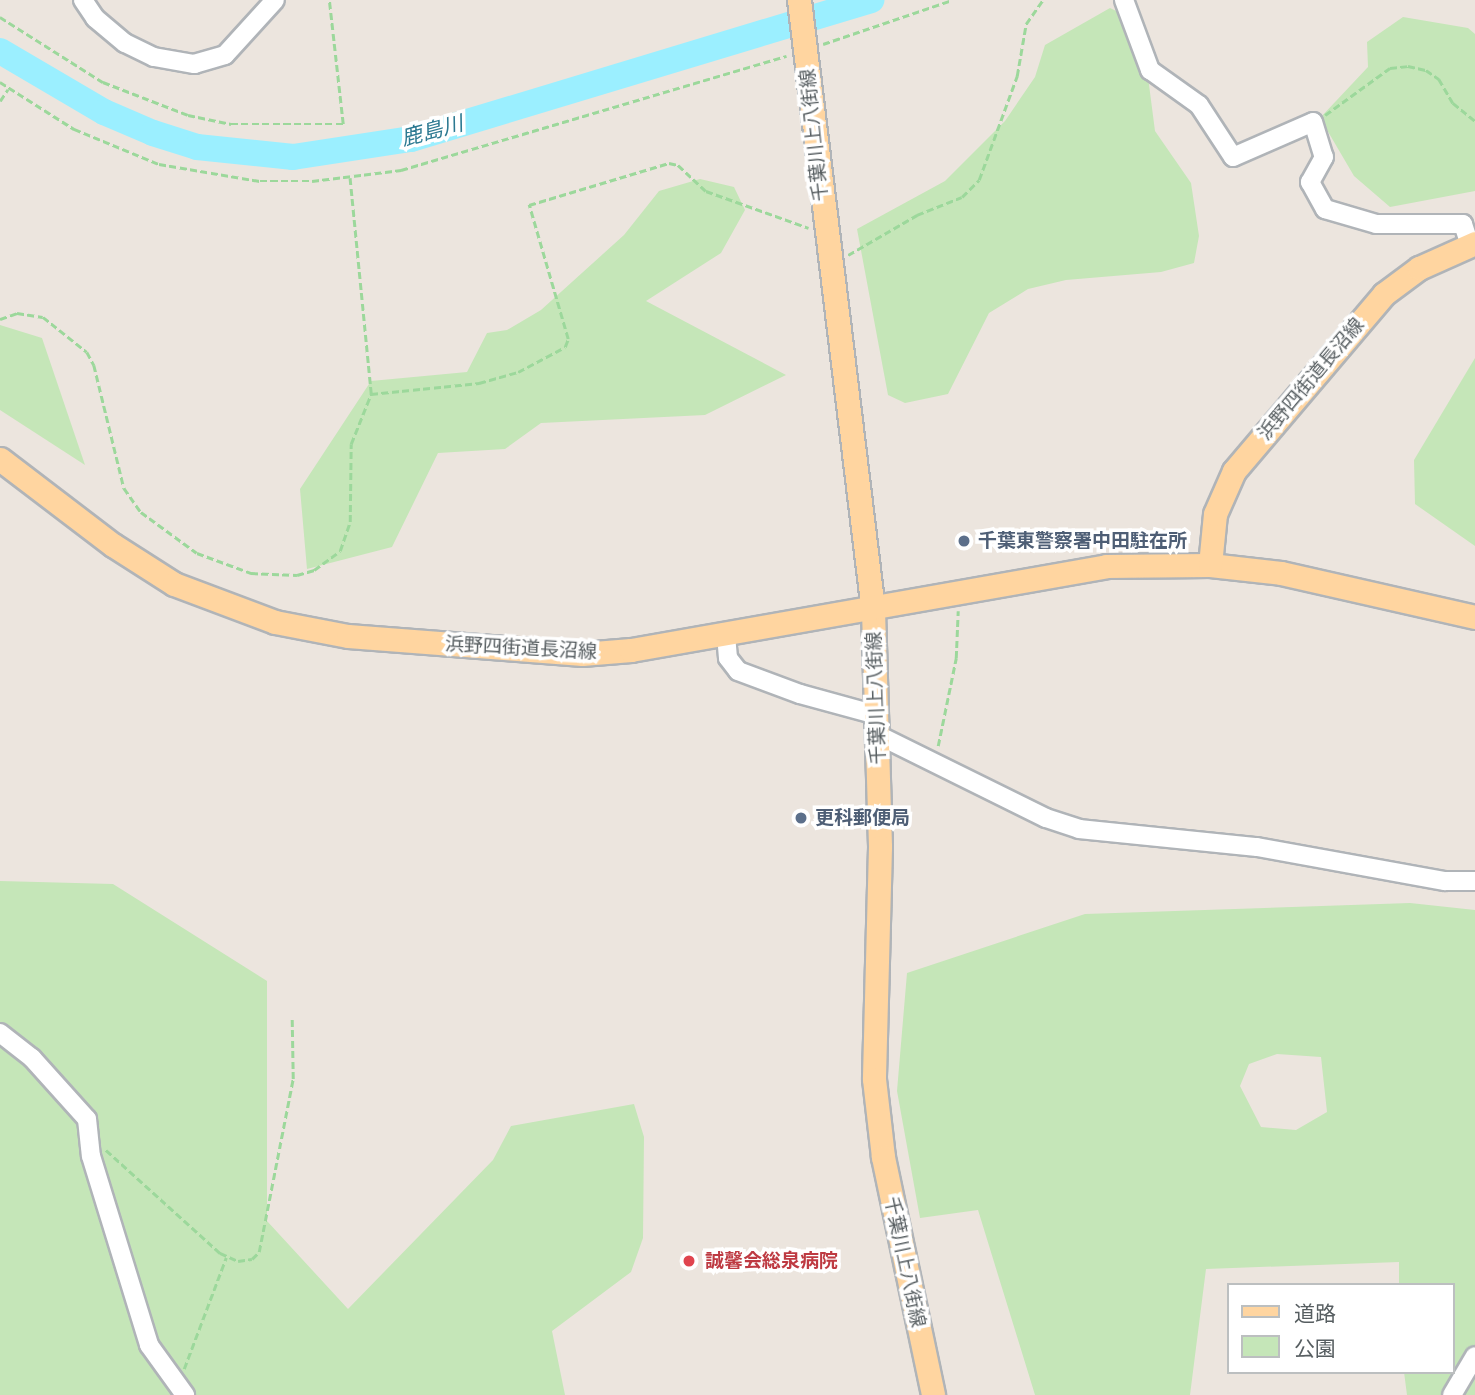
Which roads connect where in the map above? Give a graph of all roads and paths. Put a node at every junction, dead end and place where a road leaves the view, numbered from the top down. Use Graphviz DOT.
graph roads {
  1 [pos="83,0"];
  2 [pos="275,0"];
  3 [pos="329,0"];
  4 [pos="799,0"];
  5 [pos="952,0"];
  6 [pos="1043,0"];
  7 [pos="1124,0"];
  8 [pos="0,17"];
  9 [pos="805,50"];
  10 [pos="0,82"];
  11 [pos="9,88"];
  12 [pos="0,101"];
  13 [pos="1475,121"];
  14 [pos="1313,122"];
  15 [pos="350,178"];
  16 [pos="824,234"];
  17 [pos="1473,244"];
  18 [pos="828,260"];
  19 [pos="0,319"];
  20 [pos="371,394"];
  21 [pos="0,459"];
  22 [pos="1210,565"];
  23 [pos="956,593"];
  24 [pos="873,610"];
  25 [pos="1475,617"];
  26 [pos="726,635"];
  27 [pos="877,725"];
  28 [pos="934,763"];
  29 [pos="1475,881"];
  30 [pos="292,1019"];
  31 [pos="0,1033"];
  32 [pos="91,1136"];
  33 [pos="226,1258"];
  34 [pos="1475,1356"];
  35 [pos="179,1389"];
  36 [pos="927,1394"];
  37 [pos="1452,1395"];
  1 -- 2 [label="street"];
  3 -- 8 [label="path"];
  4 -- 9 [label="main road, 千葉川上八街線"];
  5 -- 9 [label="path"];
  6 -- 18 [label="path"];
  7 -- 14 [label="street"];
  9 -- 15 [label="path"];
  9 -- 16 [label="main road, 千葉川上八街線"];
  10 -- 11 [label="path"];
  11 -- 12 [label="path"];
  11 -- 15 [label="path"];
  13 -- 14 [label="path"];
  14 -- 17 [label="street"];
  15 -- 20 [label="path"];
  16 -- 18 [label="main road, 千葉川上八街線"];
  16 -- 20 [label="path"];
  17 -- 22 [label="main road, 浜野四街道長沼線"];
  18 -- 24 [label="main road, 千葉川上八街線"];
  19 -- 20 [label="path"];
  21 -- 26 [label="main road, 浜野四街道長沼線"];
  22 -- 23 [label="main road, 浜野四街道長沼線"];
  22 -- 25 [label="main road, 浜野四街道長沼線"];
  23 -- 24 [label="main road, 浜野四街道長沼線"];
  23 -- 28 [label="path"];
  24 -- 26 [label="main road, 浜野四街道長沼線"];
  24 -- 27 [label="main road, 千葉川上八街線"];
  26 -- 27 [label="street"];
  27 -- 28 [label="street"];
  27 -- 36 [label="main road, 千葉川上八街線"];
  28 -- 29 [label="street"];
  30 -- 33 [label="path"];
  31 -- 32 [label="street"];
  32 -- 33 [label="path"];
  32 -- 35 [label="street"];
  33 -- 35 [label="path"];
  34 -- 37 [label="street"];
}
